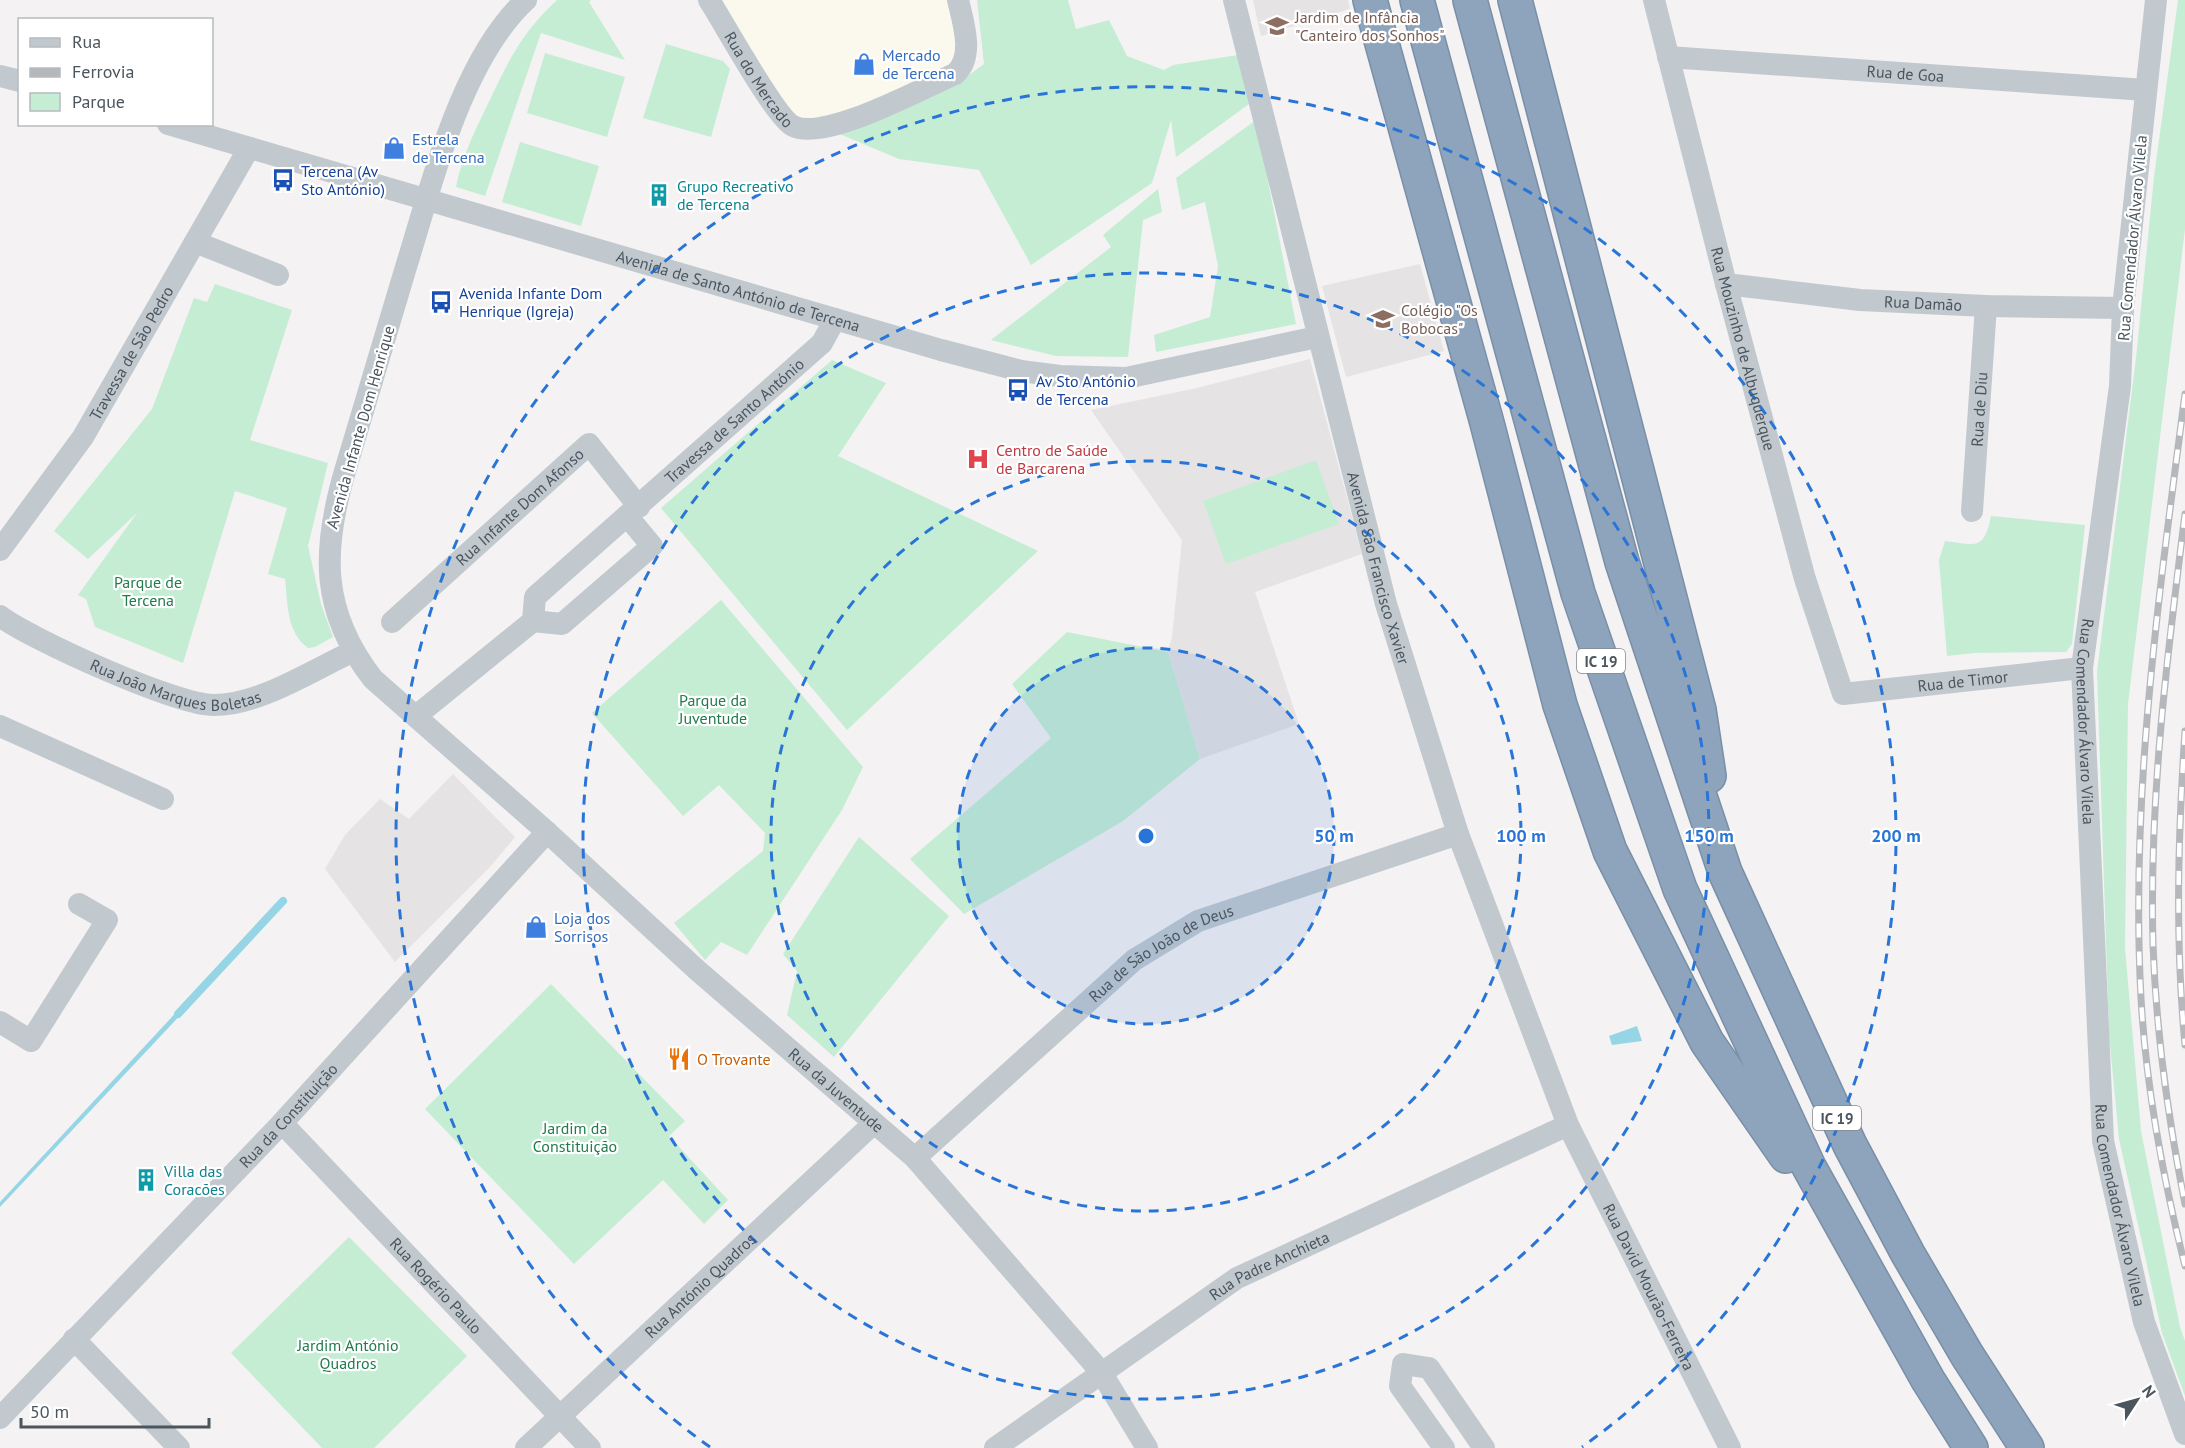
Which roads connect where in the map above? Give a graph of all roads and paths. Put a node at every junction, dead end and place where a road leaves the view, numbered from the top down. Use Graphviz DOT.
graph roads {
  1 [pos="526,0"];
  2 [pos="710,0"];
  3 [pos="958,0"];
  4 [pos="1234,0"];
  5 [pos="1370,0"];
  6 [pos="1515,0"];
  7 [pos="1654,0"];
  8 [pos="2156,0"];
  9 [pos="1418,8"];
  10 [pos="1472,10"];
  11 [pos="1668,57"];
  12 [pos="0,76"];
  13 [pos="18,80"];
  14 [pos="2146,90"];
  15 [pos="175,126"];
  16 [pos="249,148"];
  17 [pos="427,200"];
  18 [pos="195,242"];
  19 [pos="278,275"];
  20 [pos="1726,284"];
  21 [pos="1986,306"];
  22 [pos="2122,308"];
  23 [pos="835,319"];
  24 [pos="1317,337"];
  25 [pos="1972,511"];
  26 [pos="634,512"];
  27 [pos="0,550"];
  28 [pos="0,616"];
  29 [pos="533,621"];
  30 [pos="392,622"];
  31 [pos="354,651"];
  32 [pos="2082,668"];
  33 [pos="1843,694"];
  34 [pos="416,716"];
  35 [pos="0,726"];
  36 [pos="163,799"];
  37 [pos="547,832"];
  38 [pos="1458,834"];
  39 [pos="1725,872"];
  40 [pos="79,904"];
  41 [pos="0,1022"];
  42 [pos="282,1123"];
  43 [pos="874,1123"];
  44 [pos="1568,1125"];
  45 [pos="915,1158"];
  46 [pos="1869,1275"];
  47 [pos="74,1340"];
  48 [pos="1101,1372"];
  49 [pos="559,1416"];
  50 [pos="0,1418"];
  51 [pos="2185,1434"];
  52 [pos="179,1448"];
  53 [pos="526,1448"];
  54 [pos="590,1448"];
  55 [pos="995,1448"];
  56 [pos="1147,1448"];
  57 [pos="1444,1448"];
  58 [pos="1484,1448"];
  59 [pos="1730,1448"];
  60 [pos="1971,1448"];
  61 [pos="2027,1448"];
  1 -- 17 [label="street, Avenida Infante Dom Henrique"];
  2 -- 3 [label="street, Rua do Mercado"];
  4 -- 24 [label="street, Avenida São Francisco Xavier"];
  5 -- 46 [label="highway"];
  6 -- 39 [label="highway"];
  7 -- 11 [label="street, Rua Mouzinho de Albuquerque"];
  8 -- 14 [label="street, Rua Comendador Álvaro Vilela"];
  9 -- 46 [label="highway, IC 19"];
  10 -- 39 [label="highway, IC 19"];
  11 -- 14 [label="street, Rua de Goa"];
  11 -- 20 [label="street, Rua Mouzinho de Albuquerque"];
  12 -- 13 [label="street"];
  14 -- 22 [label="street, Rua Comendador Álvaro Vilela"];
  15 -- 16 [label="street, Avenida de Santo António de Tercena"];
  16 -- 17 [label="street, Avenida de Santo António de Tercena"];
  16 -- 18 [label="street, Travessa de São Pedro"];
  17 -- 23 [label="street, Avenida de Santo António de Tercena"];
  17 -- 31 [label="street, Avenida Infante Dom Henrique"];
  18 -- 19 [label="street"];
  18 -- 27 [label="street, Travessa de São Pedro"];
  20 -- 21 [label="street, Rua Damão"];
  20 -- 33 [label="street, Rua Mouzinho de Albuquerque"];
  21 -- 22 [label="street, Rua Damão"];
  21 -- 25 [label="street, Rua de Diu"];
  22 -- 32 [label="street, Rua Comendador Álvaro Vilela"];
  23 -- 24 [label="street, Avenida de Santo António de Tercena"];
  23 -- 26 [label="street, Travessa de Santo António"];
  24 -- 38 [label="street, Avenida São Francisco Xavier"];
  26 -- 29 [label="street, Travessa de Santo António"];
  26 -- 29 [label="street"];
  26 -- 30 [label="street, Rua Infante Dom Afonso"];
  28 -- 31 [label="street, Rua João Marques Boletas"];
  29 -- 34 [label="street"];
  31 -- 34 [label="street, Avenida Infante Dom Henrique"];
  32 -- 33 [label="street, Rua de Timor"];
  32 -- 51 [label="street, Rua Comendador Álvaro Vilela"];
  34 -- 37 [label="street, Avenida Infante Dom Henrique"];
  35 -- 36 [label="street"];
  37 -- 42 [label="street, Rua da Constituição"];
  37 -- 43 [label="street, Rua da Juventude"];
  38 -- 44 [label="street, Avenida São Francisco Xavier"];
  38 -- 45 [label="street, Rua de São João de Deus"];
  39 -- 61 [label="highway, IC 19"];
  40 -- 41 [label="street"];
  42 -- 47 [label="street, Rua da Constituição"];
  42 -- 49 [label="street, Rua Rogério Paulo"];
  43 -- 45 [label="street, Rua da Juventude"];
  43 -- 49 [label="street, Rua António Quadros"];
  44 -- 48 [label="street, Rua Padre Anchieta"];
  44 -- 59 [label="street, Rua David Mourão-Ferreira"];
  45 -- 48 [label="street, Rua da Juventude"];
  46 -- 60 [label="highway, IC 19"];
  47 -- 50 [label="street, Rua da Constituição"];
  47 -- 52 [label="street"];
  48 -- 55 [label="street, Rua Padre Anchieta"];
  48 -- 56 [label="street, Rua da Juventude"];
  49 -- 53 [label="street, Rua António Quadros"];
  49 -- 54 [label="street, Rua Rogério Paulo"];
  57 -- 58 [label="street"];
}
